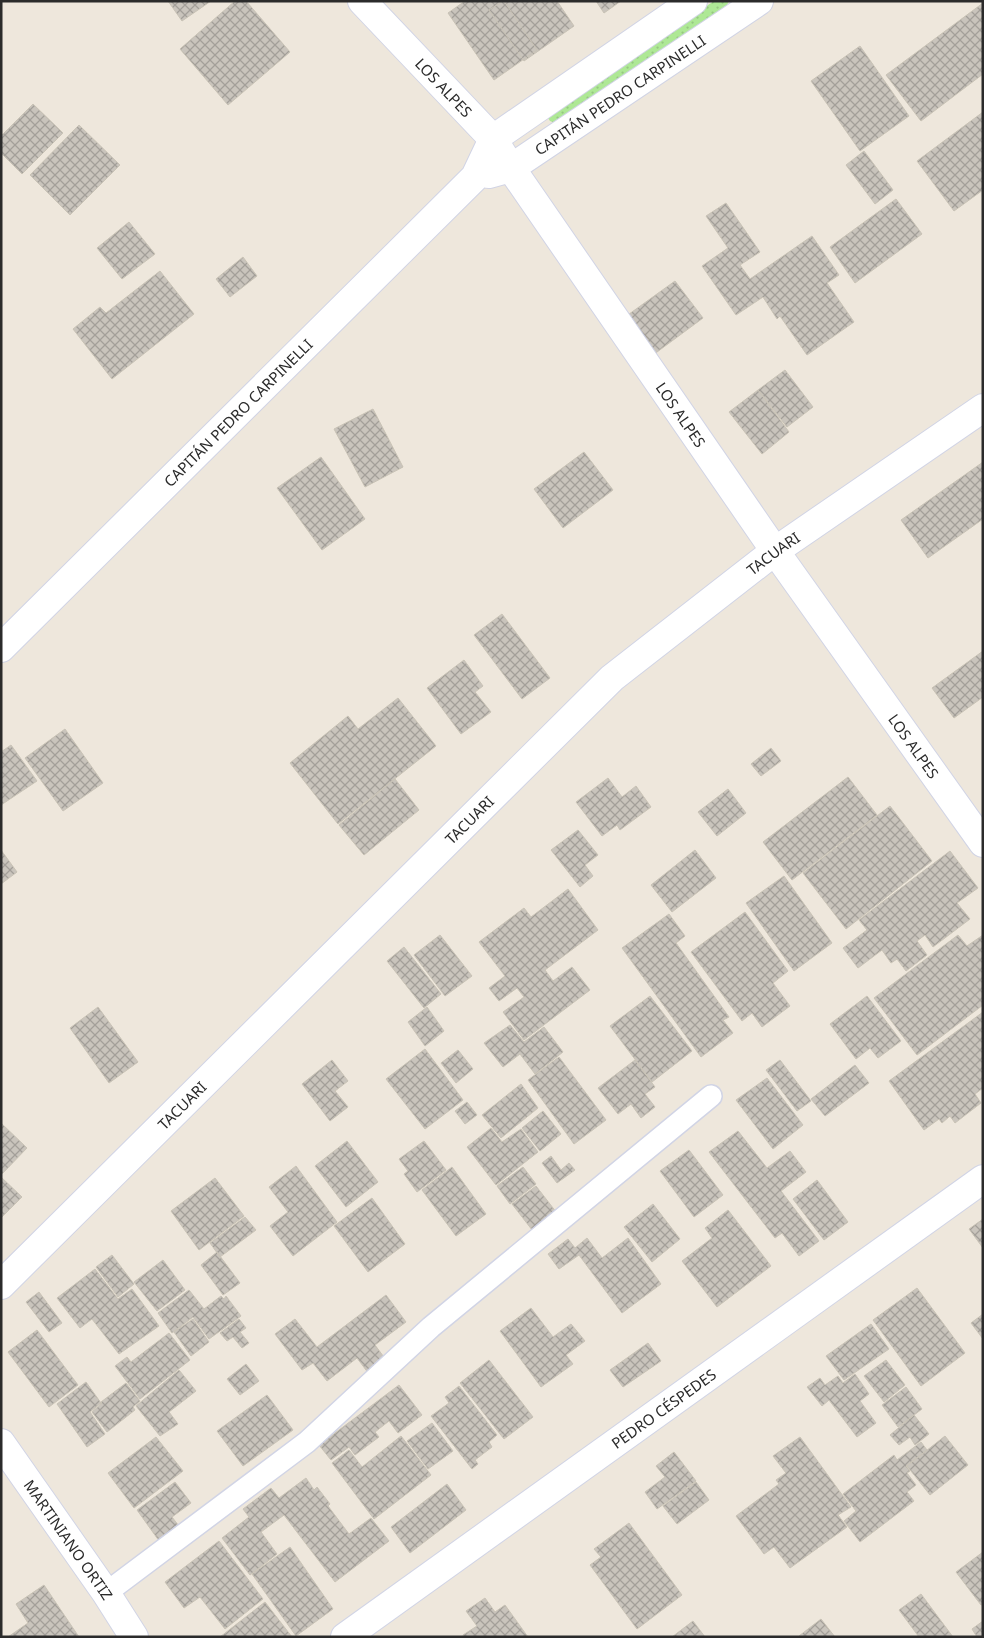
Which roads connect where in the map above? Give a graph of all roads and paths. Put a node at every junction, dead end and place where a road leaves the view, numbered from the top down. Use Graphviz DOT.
graph roads {
  1 [pos="362,1"];
  2 [pos="693,1"];
  3 [pos="759,1"];
  4 [pos="493,139"];
  5 [pos="511,168"];
  6 [pos="475,177"];
  7 [pos="983,408"];
  8 [pos="775,551"];
  9 [pos="1,648"];
  10 [pos="983,843"];
  11 [pos="711,1096"];
  12 [pos="983,1179"];
  13 [pos="1,1285"];
  14 [pos="1,1443"];
  15 [pos="106,1593"];
  16 [pos="134,1637"];
  17 [pos="345,1637"];
  1 -- 4 [label="street, LOS ALPES"];
  2 -- 4 [label="street"];
  3 -- 5 [label="street, CAPITÁN PEDRO CARPINELLI"];
  4 -- 5 [label="street, LOS ALPES"];
  4 -- 6 [label="street, CAPITÁN PEDRO CARPINELLI"];
  5 -- 6 [label="street, CAPITÁN PEDRO CARPINELLI"];
  5 -- 8 [label="street, LOS ALPES"];
  6 -- 9 [label="street, CAPITÁN PEDRO CARPINELLI"];
  7 -- 8 [label="street, TACUARI"];
  8 -- 10 [label="street, LOS ALPES"];
  8 -- 13 [label="street, TACUARI"];
  11 -- 15 [label="lane"];
  12 -- 17 [label="street, PEDRO CÉSPEDES"];
  14 -- 15 [label="street, MARTINIANO ORTIZ"];
  15 -- 16 [label="street, MARTINIANO ORTIZ"];
}
